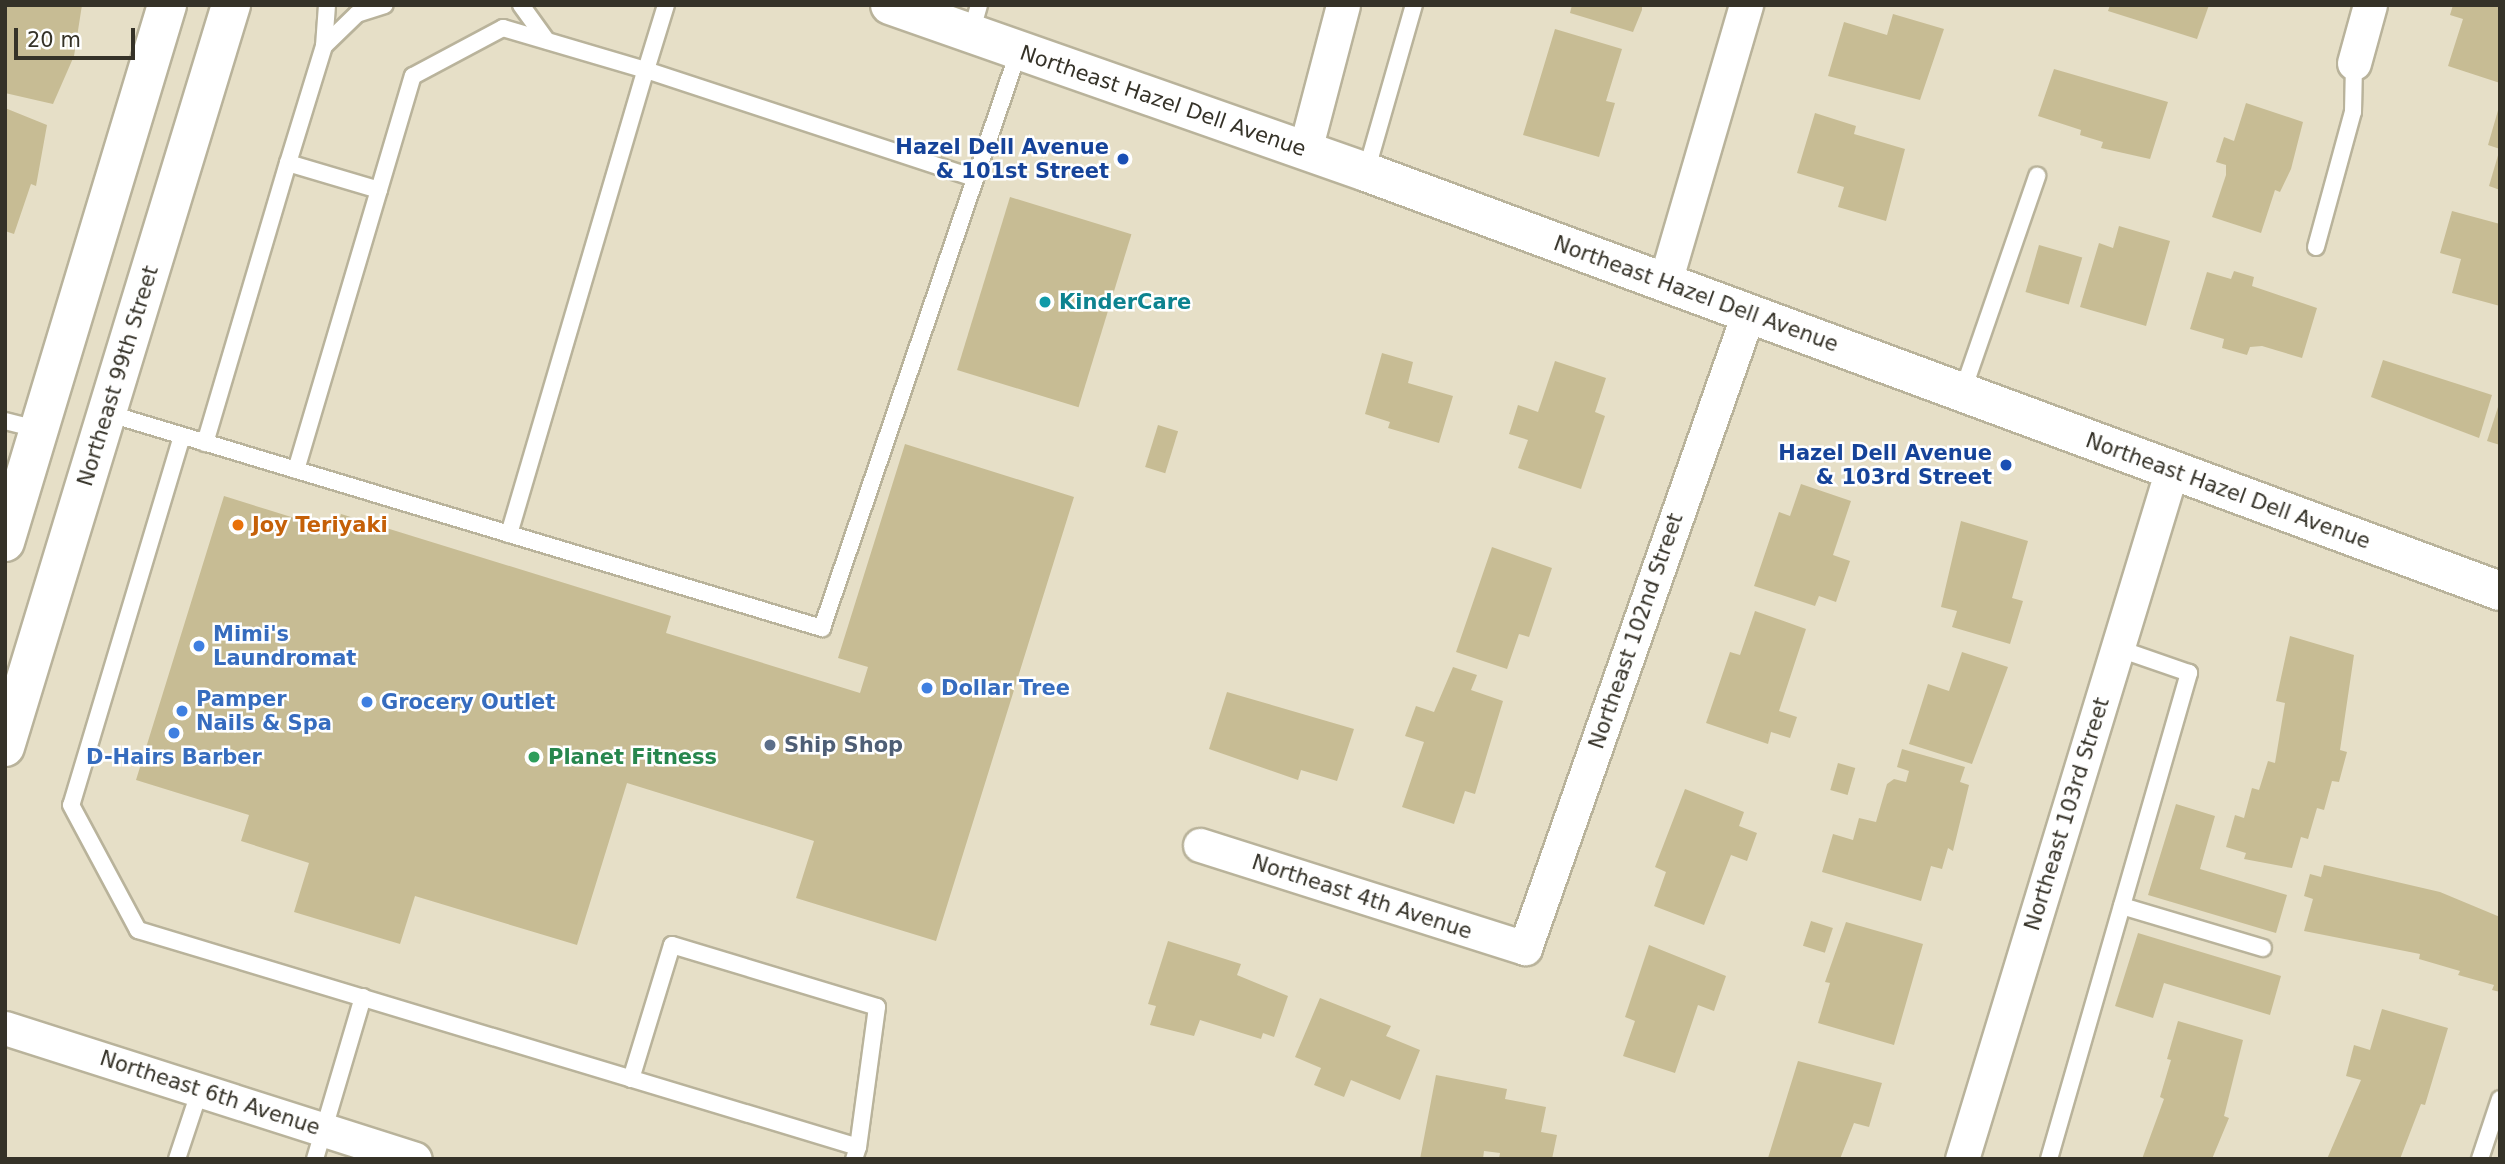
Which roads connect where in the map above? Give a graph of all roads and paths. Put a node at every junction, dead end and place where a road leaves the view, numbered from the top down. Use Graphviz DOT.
graph roads {
  1 [pos="167,5"];
  2 [pos="232,5"];
  3 [pos="327,5"];
  4 [pos="385,5"];
  5 [pos="522,5"];
  6 [pos="666,5"];
  7 [pos="890,5"];
  8 [pos="1343,5"];
  9 [pos="1414,5"];
  10 [pos="1746,5"];
  11 [pos="2370,5"];
  12 [pos="975,19"];
  13 [pos="547,41"];
  14 [pos="324,46"];
  15 [pos="1018,50"];
  16 [pos="2354,63"];
  17 [pos="646,70"];
  18 [pos="1305,150"];
  19 [pos="288,163"];
  20 [pos="1366,172"];
  21 [pos="2037,176"];
  22 [pos="975,178"];
  23 [pos="379,190"];
  24 [pos="2316,247"];
  25 [pos="1665,282"];
  26 [pos="1748,314"];
  27 [pos="1962,393"];
  28 [pos="107,413"];
  29 [pos="23,426"];
  30 [pos="182,436"];
  31 [pos="205,443"];
  32 [pos="296,470"];
  33 [pos="2172,470"];
  34 [pos="509,534"];
  35 [pos="5,542"];
  36 [pos="2500,591"];
  37 [pos="2117,648"];
  38 [pos="5,747"];
  39 [pos="1200,845"];
  40 [pos="2122,906"];
  41 [pos="1525,948"];
  42 [pos="2263,948"];
  43 [pos="363,998"];
  44 [pos="5,1028"];
  45 [pos="631,1079"];
  46 [pos="200,1090"];
  47 [pos="2500,1099"];
  48 [pos="320,1144"];
  49 [pos="856,1153"];
  50 [pos="177,1159"];
  51 [pos="415,1159"];
  52 [pos="1962,1159"];
  53 [pos="2049,1159"];
  54 [pos="2480,1159"];
  1 -- 29 [label="street"];
  2 -- 28 [label="street, Northeast 99th Street"];
  3 -- 14 [label="lane"];
  4 -- 14 [label="lane"];
  5 -- 13 [label="lane"];
  6 -- 17 [label="lane"];
  7 -- 12 [label="street, Northeast Hazel Dell Avenue"];
  8 -- 18 [label="street"];
  9 -- 20 [label="lane"];
  10 -- 25 [label="street"];
  11 -- 16 [label="street"];
  12 -- 15 [label="street, Northeast Hazel Dell Avenue"];
  13 -- 17 [label="lane"];
  13 -- 23 [label="lane"];
  14 -- 19 [label="lane"];
  15 -- 18 [label="street, Northeast Hazel Dell Avenue"];
  15 -- 22 [label="lane"];
  16 -- 24 [label="lane"];
  17 -- 22 [label="lane"];
  17 -- 34 [label="lane"];
  18 -- 20 [label="street, Northeast Hazel Dell Avenue"];
  19 -- 23 [label="lane"];
  19 -- 31 [label="lane"];
  20 -- 25 [label="street, Northeast Hazel Dell Avenue"];
  21 -- 27 [label="lane"];
  22 -- 34 [label="lane"];
  23 -- 32 [label="lane"];
  25 -- 26 [label="street, Northeast Hazel Dell Avenue"];
  26 -- 27 [label="street, Northeast Hazel Dell Avenue"];
  26 -- 41 [label="street, Northeast 102nd Street"];
  27 -- 33 [label="street, Northeast Hazel Dell Avenue"];
  28 -- 30 [label="lane"];
  28 -- 38 [label="street, Northeast 99th Street"];
  29 -- 35 [label="street"];
  30 -- 31 [label="lane"];
  30 -- 43 [label="lane"];
  31 -- 32 [label="lane"];
  32 -- 34 [label="lane"];
  33 -- 36 [label="street, Northeast Hazel Dell Avenue"];
  33 -- 37 [label="street, Northeast 103rd Street"];
  37 -- 40 [label="lane"];
  37 -- 52 [label="street, Northeast 103rd Street"];
  39 -- 41 [label="street, Northeast 4th Avenue"];
  40 -- 42 [label="lane"];
  40 -- 53 [label="lane"];
  43 -- 45 [label="lane"];
  43 -- 48 [label="lane"];
  44 -- 46 [label="street, Northeast 6th Avenue"];
  45 -- 49 [label="lane"];
  45 -- 49 [label="lane"];
  46 -- 48 [label="street, Northeast 6th Avenue"];
  46 -- 50 [label="lane"];
  47 -- 54 [label="lane"];
  48 -- 51 [label="street, Northeast 6th Avenue"];
}
